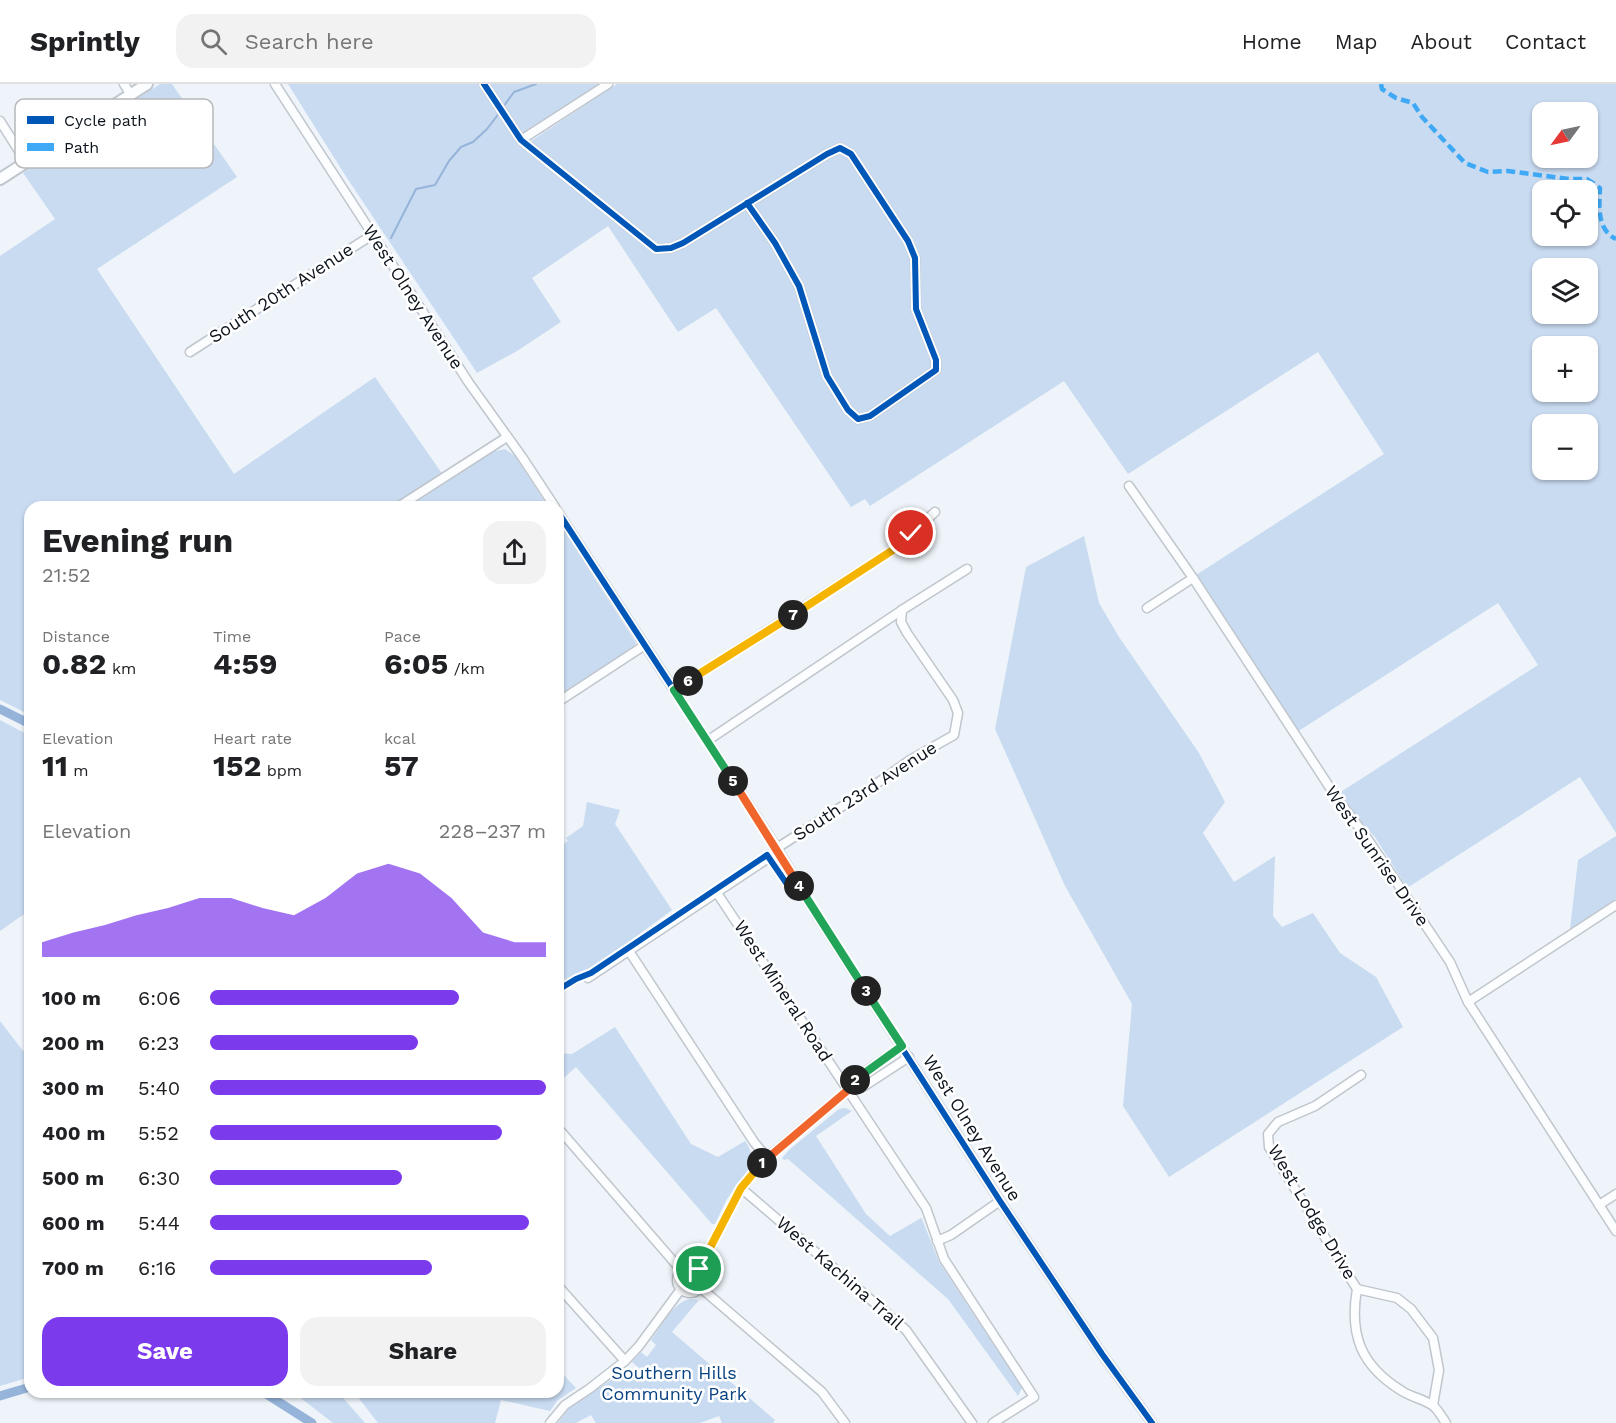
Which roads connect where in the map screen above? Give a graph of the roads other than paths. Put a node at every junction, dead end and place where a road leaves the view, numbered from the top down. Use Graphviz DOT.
graph roads {
  1 [pos="124,84"];
  2 [pos="147,84"];
  3 [pos="274,84"];
  4 [pos="484,84"];
  5 [pos="608,84"];
  6 [pos="131,95"];
  7 [pos="125,99"];
  8 [pos="0,121"];
  9 [pos="521,140"];
  10 [pos="15,145"];
  11 [pos="17,168"];
  12 [pos="0,179"];
  13 [pos="747,203"];
  14 [pos="372,235"];
  15 [pos="190,352"];
  16 [pos="507,437"];
  17 [pos="1129,486"];
  18 [pos="407,501"];
  19 [pos="551,501"];
  20 [pos="935,512"];
  21 [pos="564,521"];
  22 [pos="968,569"];
  23 [pos="1193,578"];
  24 [pos="1147,608"];
  25 [pos="902,610"];
  26 [pos="645,645"];
  27 [pos="674,690"];
  28 [pos="564,698"];
  29 [pos="707,741"];
  30 [pos="778,850"];
  31 [pos="717,893"];
  32 [pos="1616,905"];
  33 [pos="629,951"];
  34 [pos="588,978"];
  35 [pos="1468,1002"];
  36 [pos="902,1046"];
  37 [pos="909,1057"];
  38 [pos="870,1067"];
  39 [pos="1361,1075"];
  40 [pos="877,1078"];
  41 [pos="848,1090"];
  42 [pos="564,1135"];
  43 [pos="767,1158"];
  44 [pos="741,1188"];
  45 [pos="1616,1194"];
  46 [pos="1000,1201"];
  47 [pos="1599,1205"];
  48 [pos="1616,1231"];
  49 [pos="937,1241"];
  50 [pos="699,1269"];
  51 [pos="681,1270"];
  52 [pos="701,1288"];
  53 [pos="681,1289"];
  54 [pos="1357,1289"];
  55 [pos="564,1293"];
  56 [pos="625,1360"];
  57 [pos="1434,1405"];
  58 [pos="550,1423"];
  59 [pos="845,1423"];
  60 [pos="972,1423"];
  61 [pos="993,1423"];
  62 [pos="1152,1423"];
  63 [pos="1446,1423"];
  1 -- 6 [label="street"];
  2 -- 6 [label="street"];
  3 -- 14 [label="street, West Olney Avenue"];
  4 -- 9 [label="street"];
  5 -- 9 [label="street"];
  6 -- 7 [label="street"];
  8 -- 10 [label="street"];
  9 -- 13 [label="street"];
  11 -- 12 [label="street"];
  13 -- 13 [label="street"];
  14 -- 15 [label="street, South 20th Avenue"];
  14 -- 16 [label="street, West Olney Avenue"];
  16 -- 18 [label="street"];
  16 -- 19 [label="street, West Olney Avenue"];
  17 -- 23 [label="street, West Sunrise Drive"];
  20 -- 27 [label="street"];
  21 -- 26 [label="street, West Olney Avenue"];
  22 -- 25 [label="street"];
  23 -- 24 [label="street"];
  23 -- 35 [label="street, West Sunrise Drive"];
  25 -- 29 [label="street"];
  25 -- 30 [label="street, South 23rd Avenue"];
  26 -- 27 [label="street, West Olney Avenue"];
  26 -- 28 [label="street"];
  27 -- 29 [label="street, West Olney Avenue"];
  29 -- 30 [label="street, West Olney Avenue"];
  30 -- 31 [label="street, South 23rd Avenue"];
  30 -- 36 [label="street, West Olney Avenue"];
  31 -- 33 [label="street, South 23rd Avenue"];
  31 -- 41 [label="street, West Mineral Road"];
  32 -- 35 [label="street"];
  33 -- 34 [label="street, South 23rd Avenue"];
  33 -- 43 [label="street"];
  35 -- 47 [label="street, West Sunrise Drive"];
  36 -- 37 [label="street, West Olney Avenue"];
  36 -- 38 [label="street"];
  37 -- 40 [label="street"];
  37 -- 46 [label="street, West Olney Avenue"];
  38 -- 40 [label="street"];
  38 -- 41 [label="street"];
  39 -- 54 [label="street, West Lodge Drive"];
  40 -- 41 [label="street"];
  41 -- 43 [label="street"];
  41 -- 49 [label="street, West Mineral Road"];
  42 -- 51 [label="street"];
  43 -- 44 [label="street"];
  44 -- 50 [label="street"];
  44 -- 60 [label="street, West Kachina Trail"];
  45 -- 47 [label="street"];
  46 -- 49 [label="street"];
  46 -- 62 [label="street, West Olney Avenue"];
  47 -- 48 [label="street, West Sunrise Drive"];
  49 -- 61 [label="street, West Mineral Road"];
  50 -- 51 [label="street"];
  50 -- 52 [label="street"];
  51 -- 53 [label="street"];
  52 -- 53 [label="street"];
  52 -- 59 [label="street"];
  53 -- 56 [label="street"];
  54 -- 57 [label="street, West Lodge Drive"];
  54 -- 57 [label="street, West Lodge Drive"];
  55 -- 56 [label="street"];
  56 -- 58 [label="street"];
  57 -- 63 [label="street"];
}
